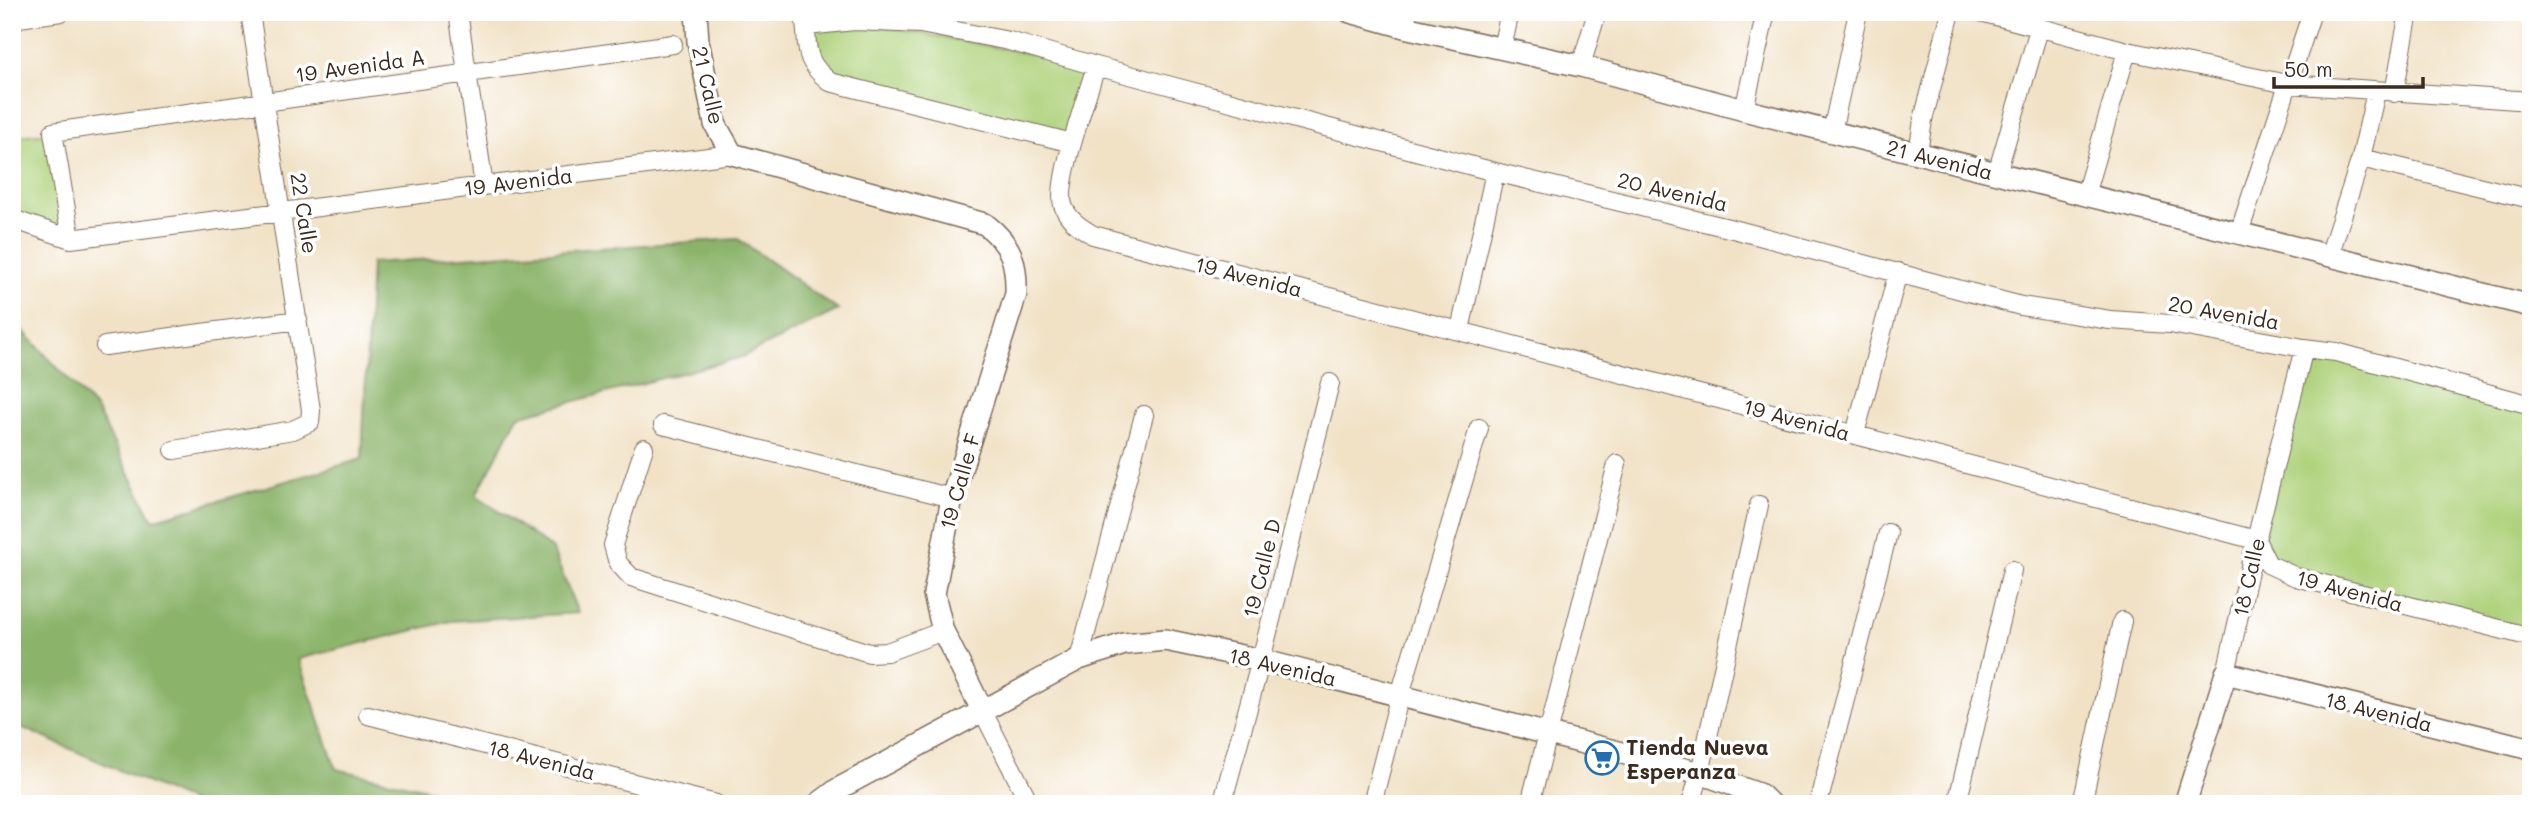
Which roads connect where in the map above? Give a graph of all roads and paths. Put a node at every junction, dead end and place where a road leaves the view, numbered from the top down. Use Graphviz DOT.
graph roads {
  1 [pos="61,12"];
  2 [pos="250,12"];
  3 [pos="458,12"];
  4 [pos="696,12"];
  5 [pos="1350,12"];
  6 [pos="1510,12"];
  7 [pos="1597,12"];
  8 [pos="1766,12"];
  9 [pos="1858,12"];
  10 [pos="1951,12"];
  11 [pos="1981,12"];
  12 [pos="2312,12"];
  13 [pos="2409,12"];
  14 [pos="12,19"];
  15 [pos="805,19"];
  16 [pos="1406,20"];
  17 [pos="2039,29"];
  18 [pos="673,44"];
  19 [pos="1502,48"];
  20 [pos="2127,51"];
  21 [pos="1096,66"];
  22 [pos="1581,66"];
  23 [pos="467,73"];
  24 [pos="2287,85"];
  25 [pos="2376,92"];
  26 [pos="2394,93"];
  27 [pos="2531,101"];
  28 [pos="264,102"];
  29 [pos="1744,110"];
  30 [pos="1832,132"];
  31 [pos="1072,143"];
  32 [pos="1918,153"];
  33 [pos="732,154"];
  34 [pos="2361,158"];
  35 [pos="1495,172"];
  36 [pos="1997,173"];
  37 [pos="484,186"];
  38 [pos="2085,195"];
  39 [pos="2531,199"];
  40 [pos="283,212"];
  41 [pos="12,219"];
  42 [pos="2239,233"];
  43 [pos="71,239"];
  44 [pos="1010,248"];
  45 [pos="2329,256"];
  46 [pos="1898,272"];
  47 [pos="2531,306"];
  48 [pos="298,320"];
  49 [pos="1460,330"];
  50 [pos="105,346"];
  51 [pos="2304,348"];
  52 [pos="1330,383"];
  53 [pos="2531,405"];
  54 [pos="1143,415"];
  55 [pos="663,425"];
  56 [pos="1479,428"];
  57 [pos="1855,434"];
  58 [pos="644,448"];
  59 [pos="174,450"];
  60 [pos="1617,464"];
  61 [pos="952,498"];
  62 [pos="1759,505"];
  63 [pos="1888,533"];
  64 [pos="2256,540"];
  65 [pos="2012,570"];
  66 [pos="2122,621"];
  67 [pos="943,631"];
  68 [pos="2531,637"];
  69 [pos="1079,659"];
  70 [pos="1261,660"];
  71 [pos="2226,673"];
  72 [pos="1401,695"];
  73 [pos="982,710"];
  74 [pos="368,715"];
  75 [pos="1548,734"];
  76 [pos="2531,749"];
  77 [pos="1700,773"];
  78 [pos="1027,803"];
  79 [pos="716,804"];
  80 [pos="818,804"];
  81 [pos="1222,804"];
  82 [pos="1372,804"];
  83 [pos="1530,804"];
  84 [pos="1691,804"];
  85 [pos="1770,804"];
  86 [pos="1818,804"];
  87 [pos="1957,804"];
  88 [pos="2082,804"];
  89 [pos="2185,804"];
  1 -- 14 [label="street"];
  2 -- 28 [label="street, 22 Calle"];
  3 -- 23 [label="street"];
  4 -- 33 [label="street, 21 Calle"];
  5 -- 16 [label="street, 21 Avenida"];
  6 -- 19 [label="street"];
  7 -- 22 [label="street"];
  8 -- 29 [label="street"];
  9 -- 30 [label="street"];
  10 -- 32 [label="street"];
  11 -- 17 [label="street"];
  12 -- 24 [label="street"];
  13 -- 26 [label="street"];
  15 -- 21 [label="street, 20 Avenida"];
  15 -- 31 [label="street"];
  16 -- 19 [label="street, 21 Avenida"];
  17 -- 20 [label="street"];
  17 -- 36 [label="street"];
  18 -- 23 [label="street, 19 Avenida A"];
  19 -- 22 [label="street, 21 Avenida"];
  20 -- 24 [label="street"];
  20 -- 38 [label="street"];
  21 -- 31 [label="street"];
  21 -- 35 [label="street, 20 Avenida"];
  22 -- 29 [label="street, 21 Avenida"];
  23 -- 28 [label="street, 19 Avenida A"];
  23 -- 37 [label="street"];
  24 -- 25 [label="street"];
  24 -- 42 [label="street"];
  25 -- 26 [label="street"];
  25 -- 34 [label="street"];
  26 -- 27 [label="street"];
  28 -- 40 [label="street, 22 Calle"];
  28 -- 43 [label="street, 19 Avenida A"];
  29 -- 30 [label="street, 21 Avenida"];
  30 -- 32 [label="street, 21 Avenida"];
  31 -- 49 [label="street, 19 Avenida"];
  32 -- 36 [label="street, 21 Avenida"];
  33 -- 37 [label="street, 19 Avenida"];
  33 -- 44 [label="street, 19 Avenida"];
  34 -- 39 [label="street"];
  34 -- 45 [label="street"];
  35 -- 46 [label="street, 20 Avenida"];
  35 -- 49 [label="street"];
  36 -- 38 [label="street, 21 Avenida"];
  37 -- 40 [label="street, 19 Avenida"];
  38 -- 42 [label="street, 21 Avenida"];
  40 -- 43 [label="street, 19 Avenida"];
  40 -- 48 [label="street, 22 Calle"];
  41 -- 43 [label="street, 19 Avenida"];
  42 -- 45 [label="street, 21 Avenida"];
  44 -- 61 [label="street, 19 Calle F"];
  45 -- 47 [label="street, 21 Avenida"];
  46 -- 51 [label="street, 20 Avenida"];
  46 -- 57 [label="street"];
  48 -- 50 [label="street"];
  48 -- 59 [label="street, 22 Calle"];
  49 -- 57 [label="street, 19 Avenida"];
  51 -- 53 [label="street, 20 Avenida"];
  51 -- 64 [label="street, 18 Calle"];
  52 -- 70 [label="street, 19 Calle D"];
  54 -- 69 [label="street"];
  55 -- 61 [label="street"];
  56 -- 72 [label="street"];
  57 -- 64 [label="street, 19 Avenida"];
  58 -- 67 [label="street"];
  60 -- 75 [label="street"];
  61 -- 67 [label="street, 19 Calle F"];
  62 -- 77 [label="street"];
  63 -- 86 [label="street"];
  64 -- 68 [label="street, 19 Avenida"];
  64 -- 71 [label="street, 18 Calle"];
  65 -- 87 [label="street"];
  66 -- 88 [label="street"];
  67 -- 73 [label="street, 19 Calle F"];
  69 -- 70 [label="street, 18 Avenida"];
  69 -- 73 [label="street, 18 Avenida"];
  70 -- 72 [label="street, 18 Avenida"];
  70 -- 81 [label="street, 19 Calle D"];
  71 -- 76 [label="street, 18 Avenida"];
  71 -- 89 [label="street, 18 Calle"];
  72 -- 75 [label="street, 18 Avenida"];
  72 -- 82 [label="street"];
  73 -- 78 [label="street"];
  73 -- 80 [label="street, 18 Avenida"];
  74 -- 79 [label="street, 18 Avenida"];
  75 -- 77 [label="street, 18 Avenida"];
  75 -- 83 [label="street"];
  77 -- 84 [label="street"];
  77 -- 85 [label="street, 18 Avenida"];
}
